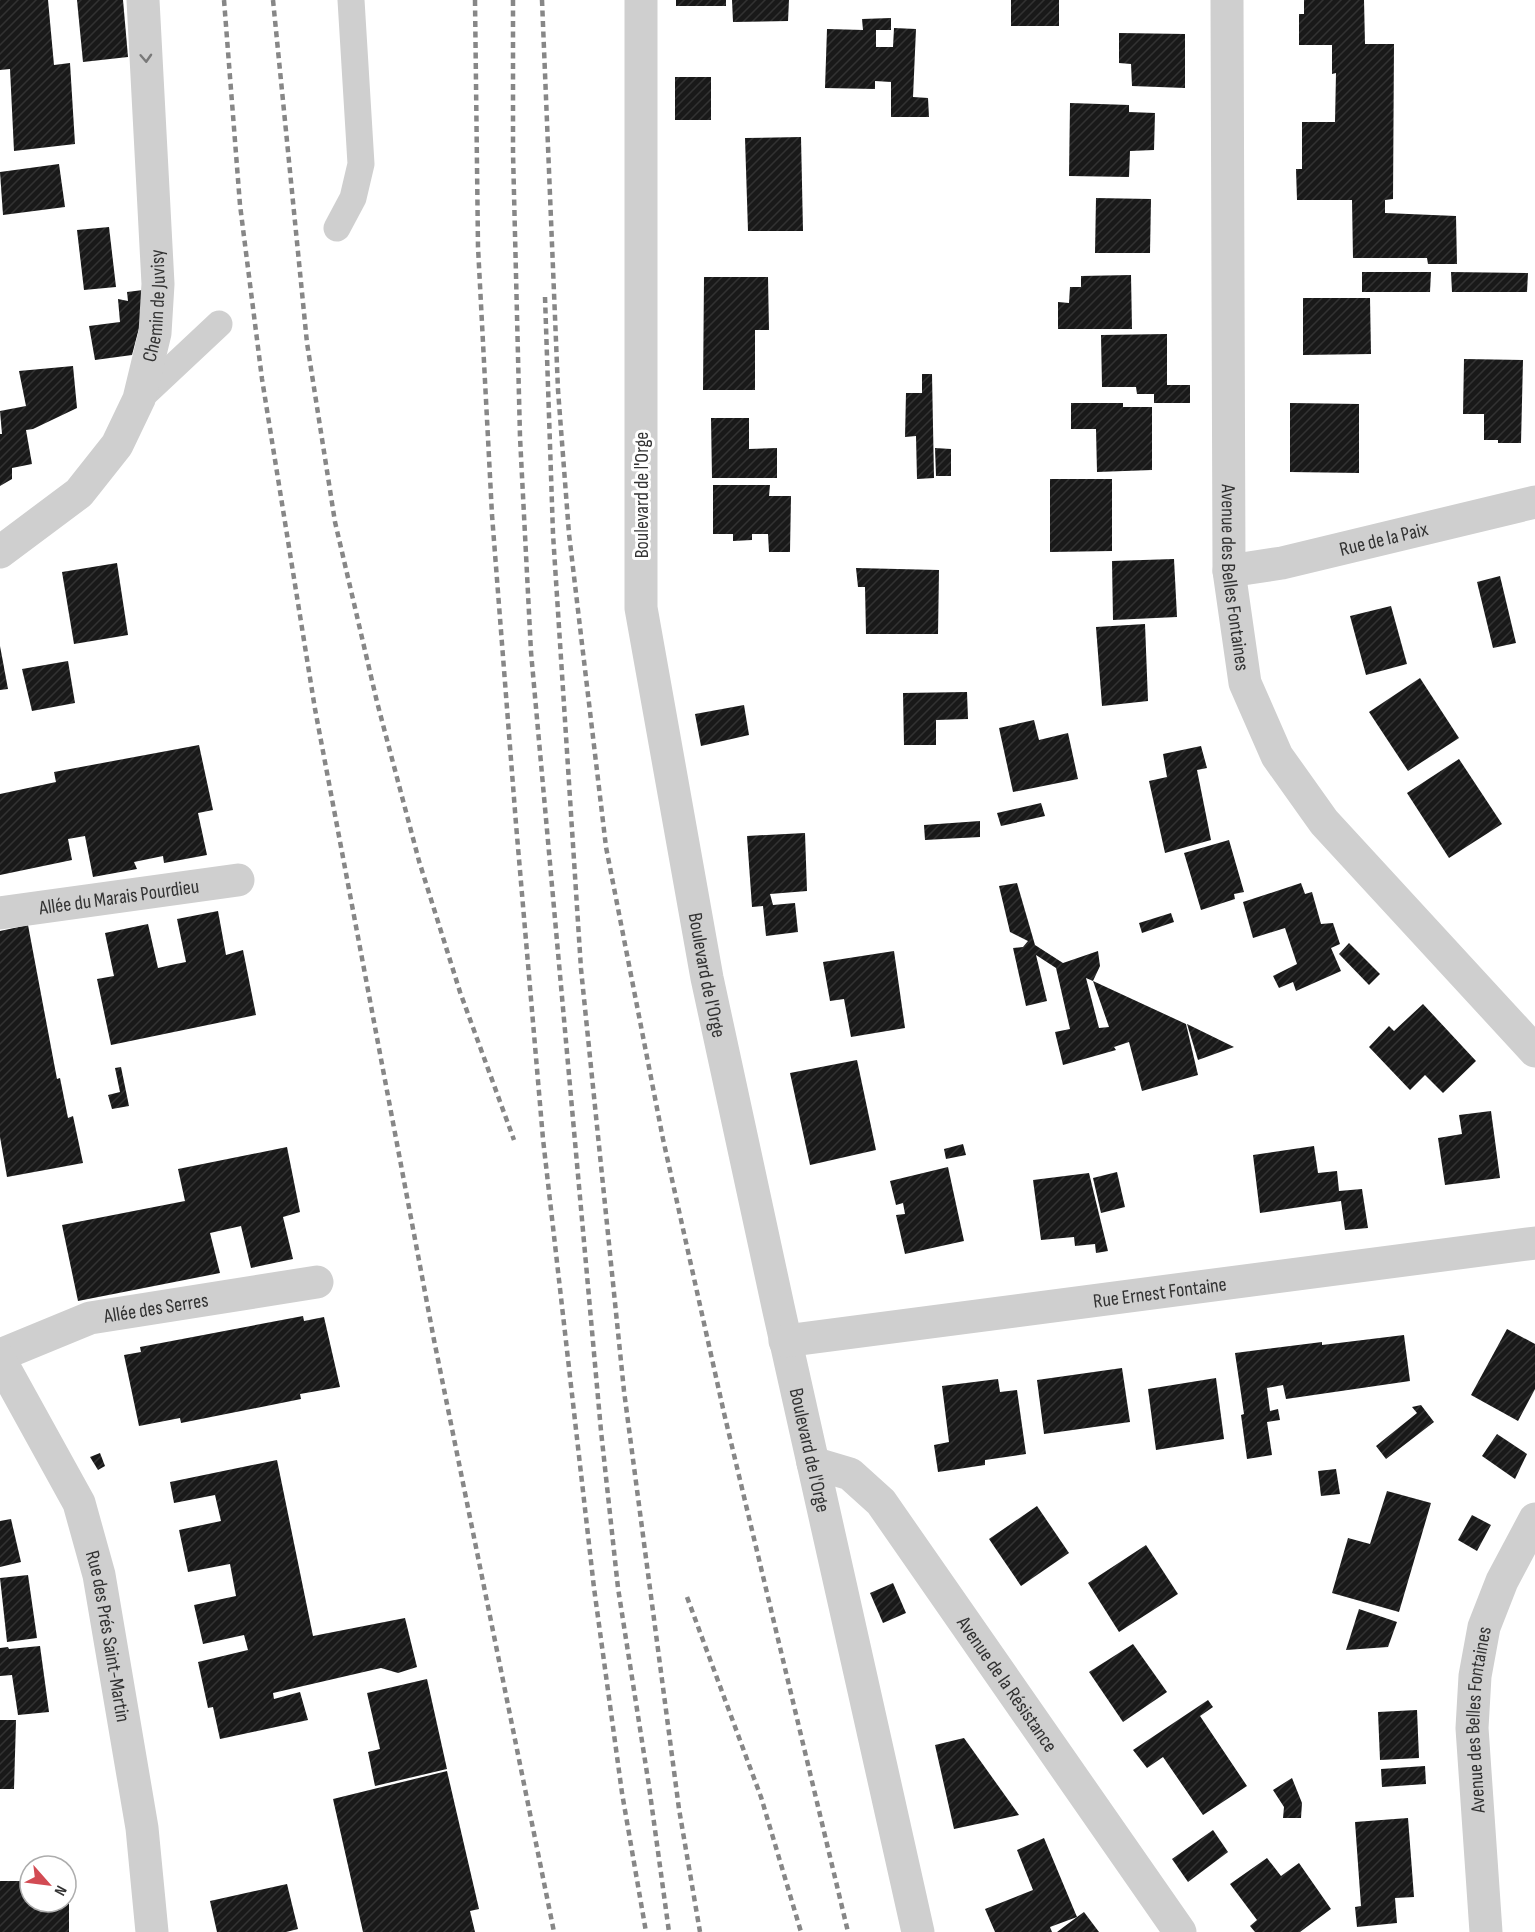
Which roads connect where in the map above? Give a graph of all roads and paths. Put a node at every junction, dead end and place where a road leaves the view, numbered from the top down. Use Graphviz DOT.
graph roads {
  1 [pos="143,0"];
  2 [pos="351,0"];
  3 [pos="641,0"];
  4 [pos="1227,0"];
  5 [pos="337,228"];
  6 [pos="219,324"];
  7 [pos="139,399"];
  8 [pos="1535,502"];
  9 [pos="0,552"];
  10 [pos="1229,572"];
  11 [pos="238,880"];
  12 [pos="0,913"];
  13 [pos="1535,1051"];
  14 [pos="1535,1243"];
  15 [pos="317,1282"];
  16 [pos="785,1341"];
  17 [pos="0,1355"];
  18 [pos="0,1360"];
  19 [pos="813,1463"];
  20 [pos="1535,1519"];
  21 [pos="152,1932"];
  22 [pos="918,1932"];
  23 [pos="1180,1932"];
  24 [pos="1486,1932"];
  1 -- 7 [label="street, Chemin de Juvisy, one-way"];
  2 -- 5 [label="lane"];
  3 -- 16 [label="street, Boulevard de l'Orge"];
  4 -- 10 [label="street, Avenue des Belles Fontaines"];
  6 -- 7 [label="lane"];
  7 -- 9 [label="street, Chemin de Juvisy"];
  8 -- 10 [label="street, Rue de la Paix"];
  10 -- 13 [label="street, Avenue des Belles Fontaines"];
  11 -- 12 [label="street, Allée du Marais Pourdieu"];
  14 -- 16 [label="street, Rue Ernest Fontaine"];
  15 -- 17 [label="street, Allée des Serres"];
  16 -- 19 [label="street, Boulevard de l'Orge"];
  18 -- 21 [label="street, Rue des Prés Saint-Martin"];
  19 -- 22 [label="street, Boulevard de l'Orge"];
  19 -- 23 [label="street, Avenue de la Résistance"];
  20 -- 24 [label="street, Avenue des Belles Fontaines"];
}
